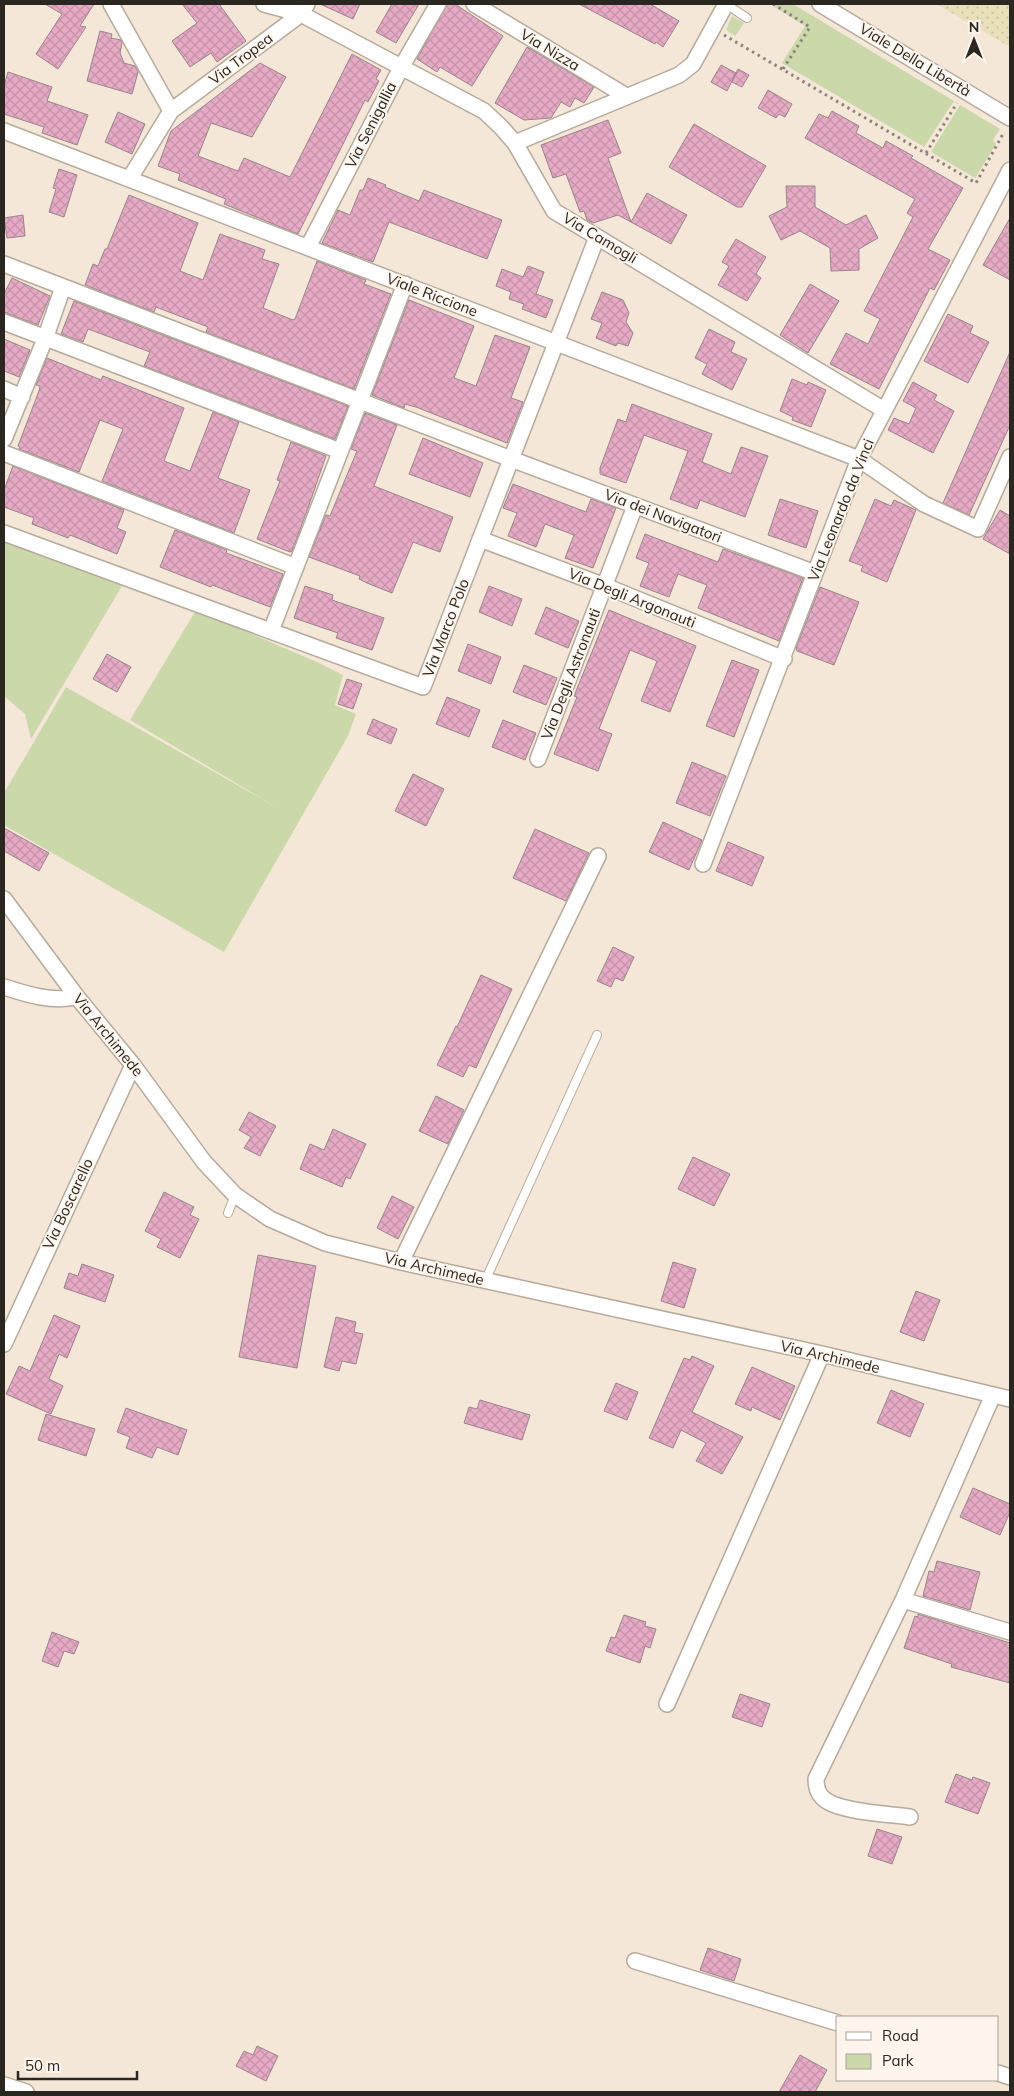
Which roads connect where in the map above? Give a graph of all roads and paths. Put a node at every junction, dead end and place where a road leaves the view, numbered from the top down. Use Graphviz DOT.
graph roads {
  1 [pos="111,4"];
  2 [pos="264,4"];
  3 [pos="438,4"];
  4 [pos="474,4"];
  5 [pos="711,4"];
  6 [pos="726,4"];
  7 [pos="773,4"];
  8 [pos="820,4"];
  9 [pos="304,9"];
  10 [pos="747,18"];
  11 [pos="716,24"];
  12 [pos="402,66"];
  13 [pos="783,70"];
  14 [pos="965,90"];
  15 [pos="626,96"];
  16 [pos="171,111"];
  17 [pos="1007,125"];
  18 [pos="4,131"];
  19 [pos="515,143"];
  20 [pos="926,153"];
  21 [pos="1010,170"];
  22 [pos="130,178"];
  23 [pos="597,237"];
  24 [pos="308,247"];
  25 [pos="4,264"];
  26 [pos="405,284"];
  27 [pos="63,287"];
  28 [pos="4,322"];
  29 [pos="45,339"];
  30 [pos="555,342"];
  31 [pos="4,389"];
  32 [pos="22,397"];
  33 [pos="360,400"];
  34 [pos="884,410"];
  35 [pos="4,439"];
  36 [pos="340,451"];
  37 [pos="4,453"];
  38 [pos="1010,457"];
  39 [pos="511,459"];
  40 [pos="859,459"];
  41 [pos="635,506"];
  42 [pos="4,533"];
  43 [pos="480,538"];
  44 [pos="296,567"];
  45 [pos="815,573"];
  46 [pos="605,586"];
  47 [pos="271,631"];
  48 [pos="784,659"];
  49 [pos="538,759"];
  50 [pos="598,856"];
  51 [pos="703,864"];
  52 [pos="4,900"];
  53 [pos="4,987"];
  54 [pos="77,997"];
  55 [pos="597,1035"];
  56 [pos="133,1065"];
  57 [pos="236,1195"];
  58 [pos="228,1212"];
  59 [pos="402,1262"];
  60 [pos="485,1281"];
  61 [pos="4,1344"];
  62 [pos="822,1354"];
  63 [pos="993,1394"];
  64 [pos="1010,1399"];
  65 [pos="903,1600"];
  66 [pos="1010,1632"];
  67 [pos="667,1704"];
  68 [pos="910,1817"];
  69 [pos="635,1961"];
  70 [pos="836,2022"];
  71 [pos="4,2086"];
  72 [pos="26,2092"];
  1 -- 16 [label="street"];
  2 -- 9 [label="street, Via Camogli"];
  3 -- 12 [label="street, Via Senigallia"];
  4 -- 15 [label="street, Via Nizza"];
  5 -- 11 [label="street"];
  6 -- 10 [label="lane"];
  6 -- 11 [label="street"];
  7 -- 13 [label="path"];
  8 -- 14 [label="street, Viale Della Libertà"];
  9 -- 12 [label="street, Via Camogli"];
  9 -- 16 [label="street, Via Tropea"];
  11 -- 13 [label="path"];
  11 -- 15 [label="street"];
  12 -- 19 [label="street, Via Camogli"];
  12 -- 24 [label="street, Via Senigallia"];
  13 -- 20 [label="path"];
  14 -- 17 [label="street, Viale Della Libertà"];
  14 -- 20 [label="path"];
  15 -- 19 [label="street"];
  16 -- 22 [label="street"];
  17 -- 20 [label="path"];
  18 -- 22 [label="street, Viale Riccione"];
  19 -- 23 [label="street, Via Camogli"];
  21 -- 34 [label="street, Via Leonardo da Vinci"];
  22 -- 24 [label="street, Viale Riccione"];
  23 -- 30 [label="street, Via Marco Polo"];
  23 -- 34 [label="street, Via Camogli"];
  24 -- 26 [label="street, Viale Riccione"];
  25 -- 27 [label="street, Via dei Navigatori"];
  26 -- 30 [label="street, Viale Riccione"];
  26 -- 33 [label="street"];
  27 -- 29 [label="street"];
  27 -- 33 [label="street, Via dei Navigatori"];
  28 -- 29 [label="street"];
  29 -- 32 [label="street"];
  29 -- 36 [label="street"];
  30 -- 39 [label="street, Via Marco Polo"];
  30 -- 40 [label="street, Viale Riccione"];
  31 -- 32 [label="street"];
  32 -- 35 [label="street"];
  33 -- 36 [label="street"];
  33 -- 39 [label="street, Via dei Navigatori"];
  34 -- 40 [label="street, Via Leonardo da Vinci"];
  36 -- 44 [label="street"];
  37 -- 44 [label="street"];
  38 -- 40 [label="street, Viale Riccione"];
  39 -- 41 [label="street, Via dei Navigatori"];
  39 -- 43 [label="street, Via Marco Polo"];
  40 -- 45 [label="street, Via Leonardo da Vinci"];
  41 -- 45 [label="street, Via dei Navigatori"];
  41 -- 46 [label="street, Via Degli Astronauti"];
  42 -- 47 [label="street, Via Marco Polo"];
  43 -- 46 [label="street, Via Degli Argonauti"];
  43 -- 47 [label="street, Via Marco Polo"];
  44 -- 47 [label="street"];
  45 -- 48 [label="street, Via Leonardo da Vinci"];
  46 -- 48 [label="street, Via Degli Argonauti"];
  46 -- 49 [label="street, Via Degli Astronauti"];
  48 -- 51 [label="street, Via Leonardo da Vinci"];
  50 -- 59 [label="street"];
  52 -- 54 [label="street, Via Archimede"];
  53 -- 54 [label="street"];
  54 -- 56 [label="street, Via Archimede"];
  55 -- 60 [label="lane"];
  56 -- 57 [label="street, Via Archimede"];
  56 -- 61 [label="street, Via Boscarello"];
  57 -- 58 [label="lane"];
  57 -- 59 [label="street, Via Archimede"];
  59 -- 60 [label="street, Via Archimede"];
  60 -- 62 [label="street, Via Archimede"];
  62 -- 63 [label="street, Via Archimede"];
  62 -- 67 [label="street"];
  63 -- 64 [label="street, Via Archimede"];
  63 -- 65 [label="street"];
  65 -- 66 [label="street"];
  65 -- 68 [label="street"];
  69 -- 70 [label="street"];
  71 -- 72 [label="street"];
}
